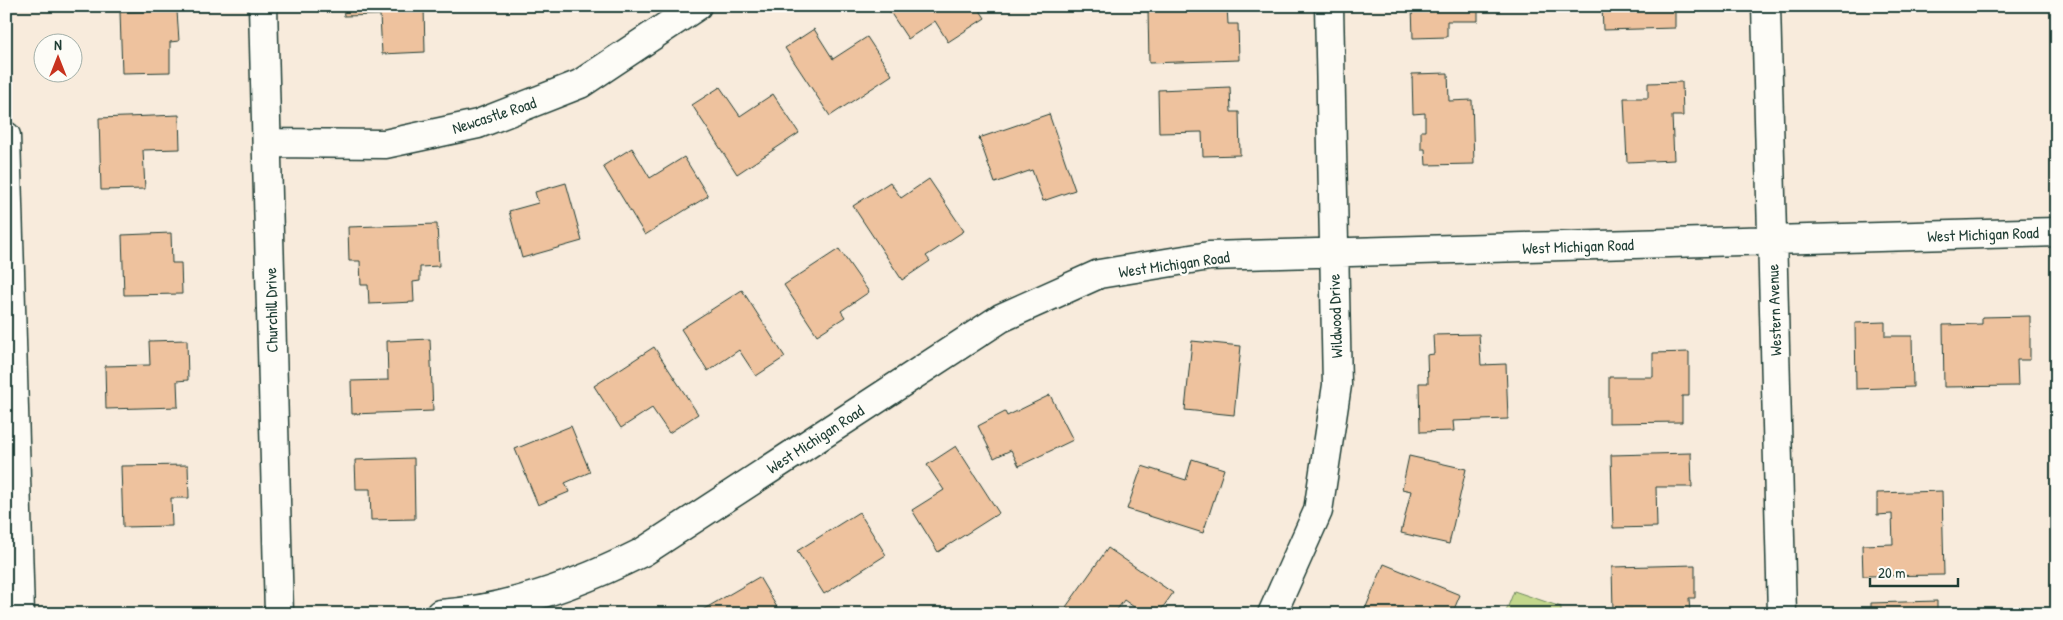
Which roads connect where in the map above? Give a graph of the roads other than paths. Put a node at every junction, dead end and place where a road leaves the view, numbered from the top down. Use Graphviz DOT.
graph roads {
  1 [pos="263,6"];
  2 [pos="697,6"];
  3 [pos="1329,6"];
  4 [pos="1766,6"];
  5 [pos="6,136"];
  6 [pos="267,143"];
  7 [pos="2057,232"];
  8 [pos="1772,240"];
  9 [pos="1333,252"];
  10 [pos="20,614"];
  11 [pos="279,614"];
  12 [pos="440,614"];
  13 [pos="1272,614"];
  14 [pos="1782,614"];
  1 -- 6 [label="street, Churchill Drive"];
  2 -- 6 [label="street, Newcastle Road"];
  3 -- 9 [label="street, Wildwood Drive"];
  4 -- 8 [label="street, Western Avenue"];
  5 -- 10 [label="street"];
  6 -- 11 [label="street, Churchill Drive"];
  7 -- 8 [label="street, West Michigan Road"];
  8 -- 9 [label="street, West Michigan Road"];
  8 -- 14 [label="street, Western Avenue"];
  9 -- 12 [label="street, West Michigan Road"];
  9 -- 13 [label="street, Wildwood Drive"];
}
